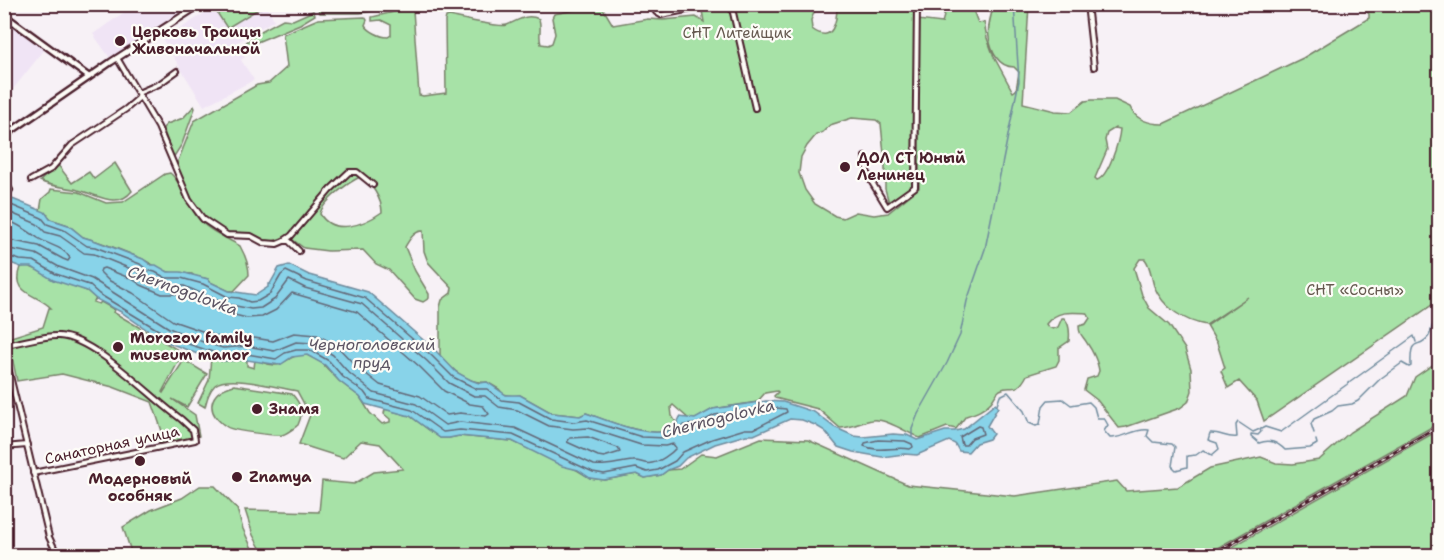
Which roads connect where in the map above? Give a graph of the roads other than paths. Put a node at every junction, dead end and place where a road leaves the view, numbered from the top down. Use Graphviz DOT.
graph roads {
  1 [pos="201,4"];
  2 [pos="654,4"];
  3 [pos="701,4"];
  4 [pos="731,4"];
  5 [pos="917,4"];
  6 [pos="1087,4"];
  7 [pos="4,15"];
  8 [pos="117,58"];
  9 [pos="1094,67"];
  10 [pos="177,71"];
  11 [pos="89,77"];
  12 [pos="139,95"];
  13 [pos="756,108"];
  14 [pos="4,136"];
  15 [pos="865,156"];
  16 [pos="4,180"];
  17 [pos="31,180"];
  18 [pos="373,185"];
  19 [pos="10,190"];
  20 [pos="284,241"];
  21 [pos="299,251"];
  22 [pos="4,345"];
  23 [pos="4,351"];
  24 [pos="27,446"];
  25 [pos="4,447"];
  26 [pos="33,473"];
  27 [pos="58,555"];
  1 -- 8 [label="street"];
  2 -- 3 [label="street"];
  4 -- 13 [label="street"];
  5 -- 15 [label="street"];
  6 -- 9 [label="street"];
  7 -- 11 [label="street"];
  8 -- 11 [label="street"];
  8 -- 12 [label="street"];
  10 -- 12 [label="street"];
  11 -- 14 [label="street"];
  12 -- 17 [label="street"];
  12 -- 20 [label="street"];
  16 -- 19 [label="street"];
  18 -- 20 [label="street"];
  20 -- 21 [label="street"];
  22 -- 26 [label="street, Санаторная улица"];
  23 -- 24 [label="street"];
  24 -- 25 [label="street"];
  24 -- 26 [label="street"];
  26 -- 27 [label="street"];
}
